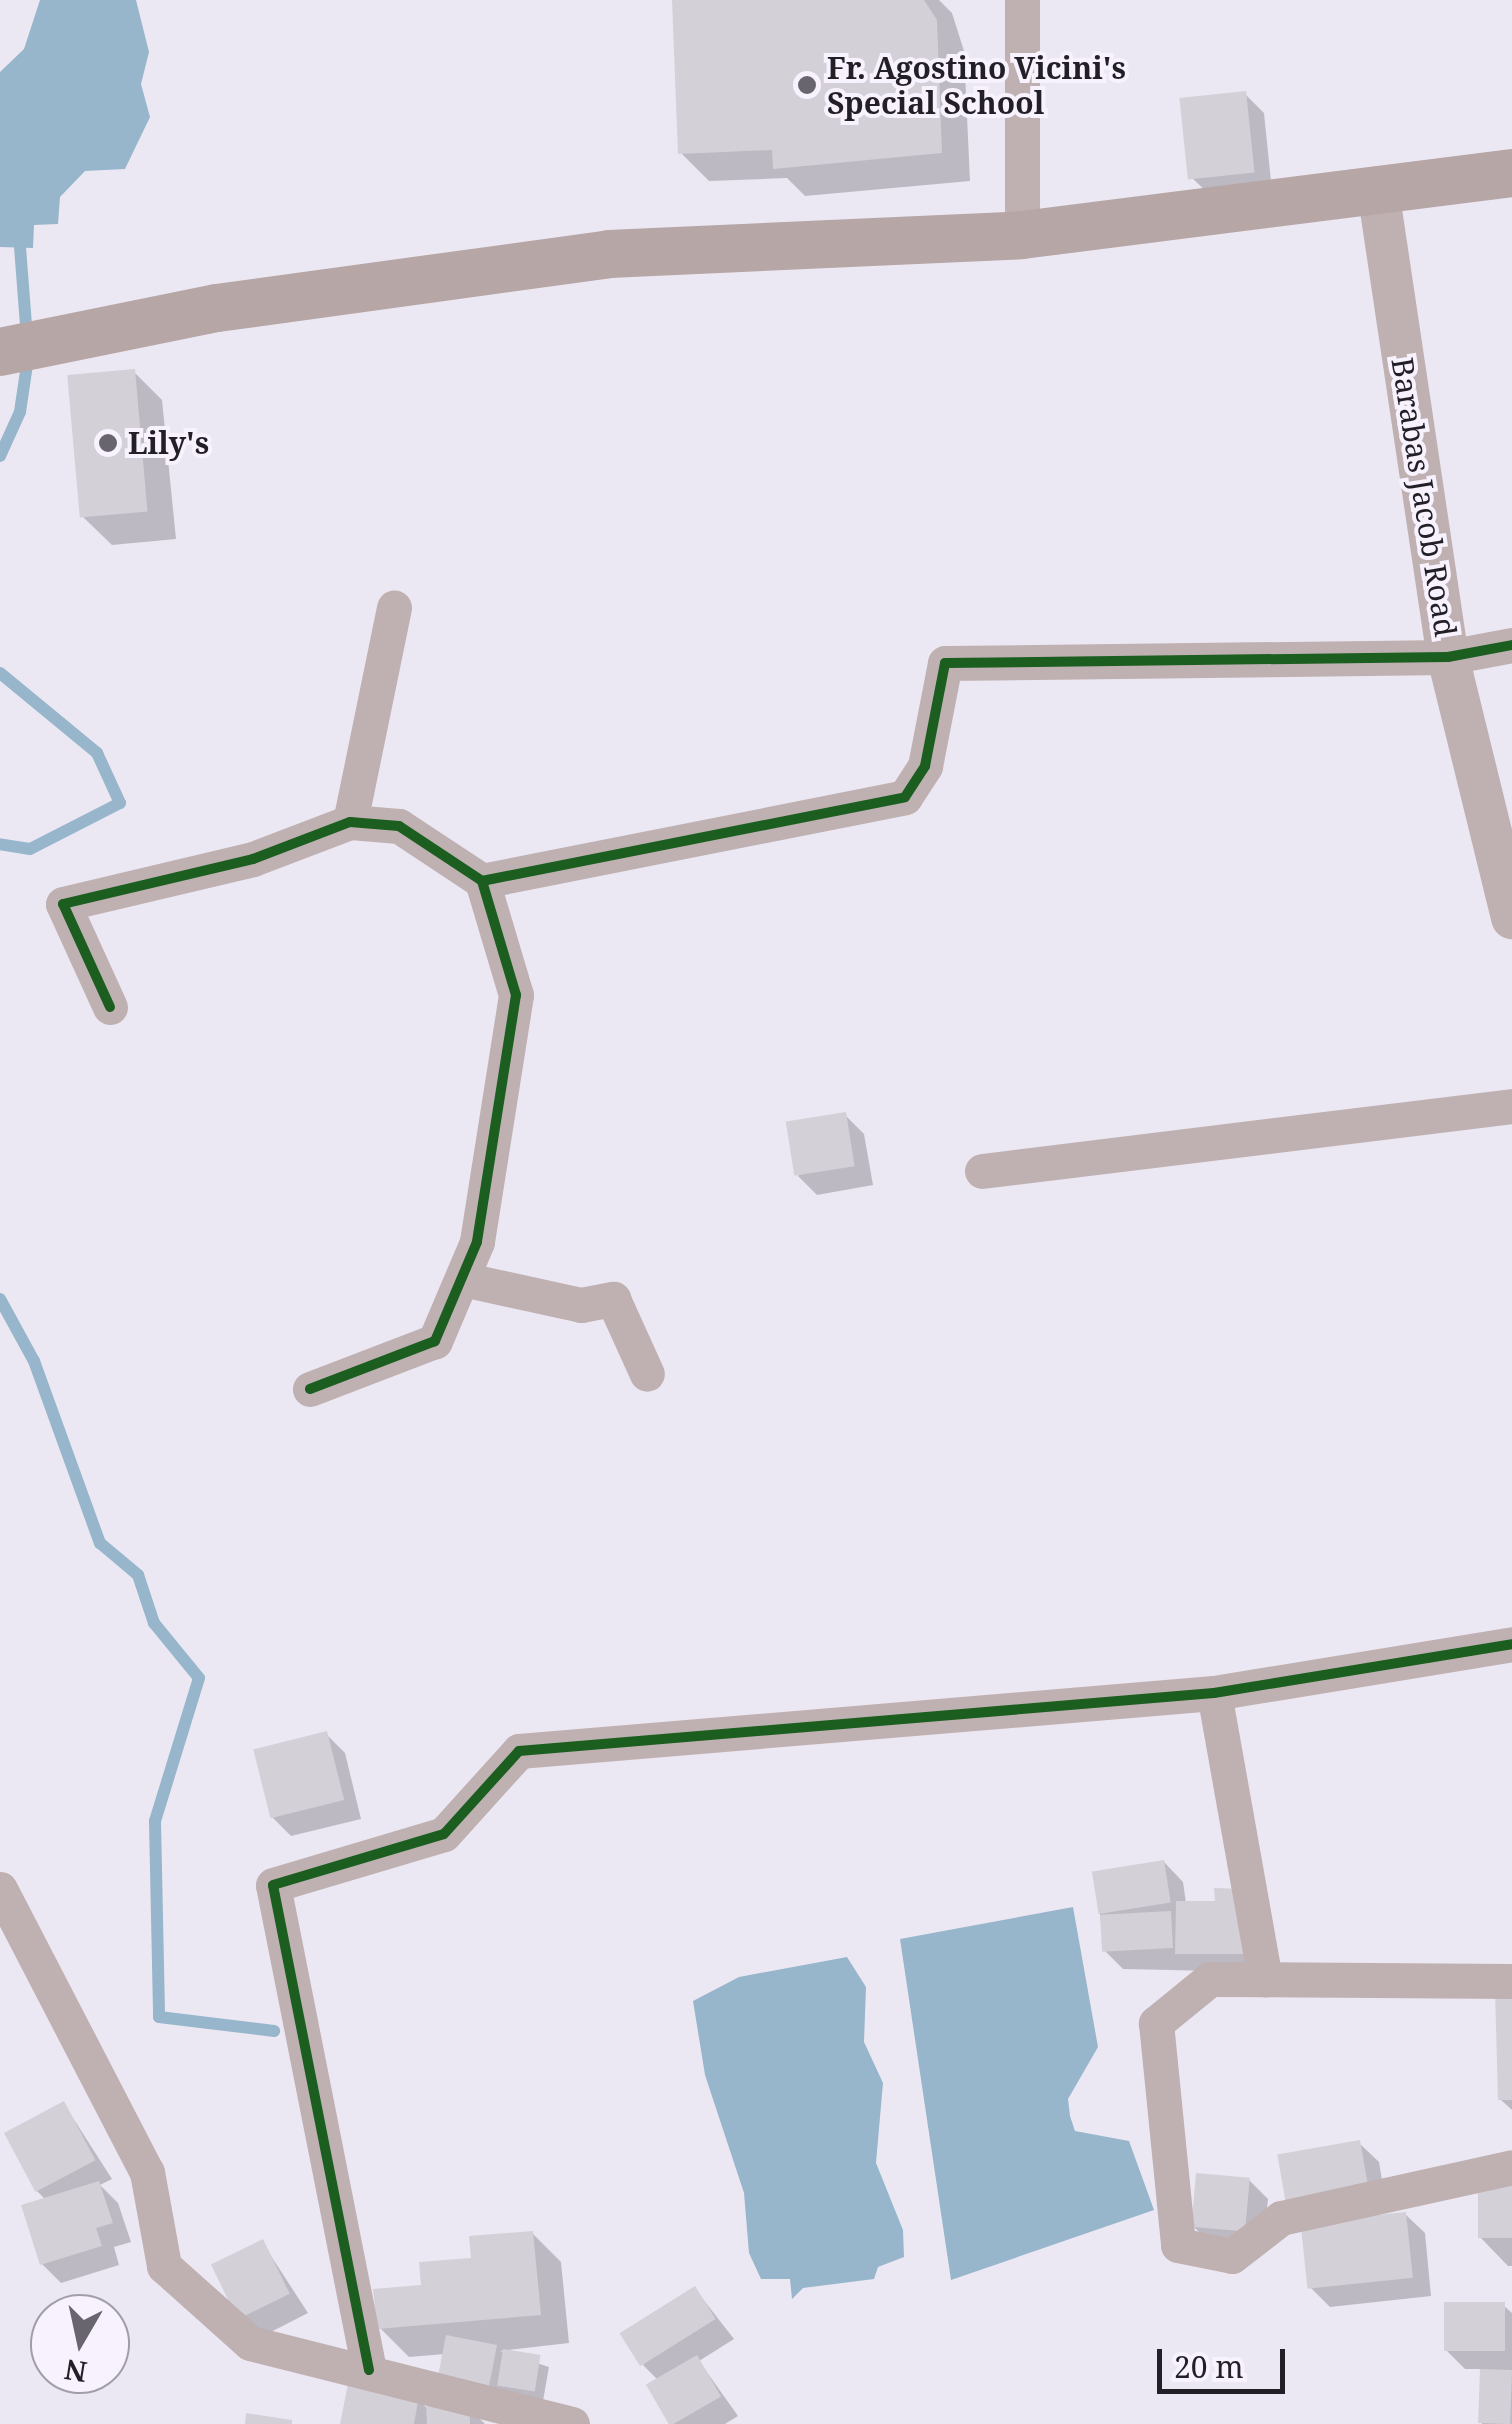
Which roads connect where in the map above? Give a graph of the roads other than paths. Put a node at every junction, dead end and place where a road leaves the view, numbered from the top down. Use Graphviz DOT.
graph roads {
  1 [pos="1022,0"];
  2 [pos="1512,174"];
  3 [pos="1378,190"];
  4 [pos="1022,234"];
  5 [pos="0,352"];
  6 [pos="394,607"];
  7 [pos="1512,645"];
  8 [pos="1448,657"];
  9 [pos="350,822"];
  10 [pos="482,880"];
  11 [pos="1512,918"];
  12 [pos="110,1007"];
  13 [pos="1512,1106"];
  14 [pos="982,1172"];
  15 [pos="462,1279"];
  16 [pos="647,1374"];
  17 [pos="310,1389"];
  18 [pos="1512,1644"];
  19 [pos="1214,1693"];
  20 [pos="0,1889"];
  21 [pos="1265,1978"];
  22 [pos="1512,1981"];
  23 [pos="1512,2167"];
  24 [pos="369,2370"];
  25 [pos="572,2424"];
  1 -- 4 [label="street"];
  2 -- 3 [label="main road"];
  3 -- 4 [label="main road"];
  3 -- 8 [label="street, Barabas Jacob Road"];
  4 -- 5 [label="main road"];
  6 -- 9 [label="street"];
  7 -- 8 [label="street"];
  8 -- 10 [label="street"];
  8 -- 11 [label="street, Barabas Jacob Road"];
  9 -- 10 [label="street"];
  9 -- 12 [label="street"];
  10 -- 15 [label="street"];
  13 -- 14 [label="street"];
  15 -- 16 [label="street"];
  15 -- 17 [label="street"];
  18 -- 19 [label="street"];
  19 -- 21 [label="street"];
  19 -- 24 [label="street"];
  20 -- 24 [label="street"];
  21 -- 22 [label="street"];
  21 -- 23 [label="street"];
  24 -- 25 [label="street"];
}
